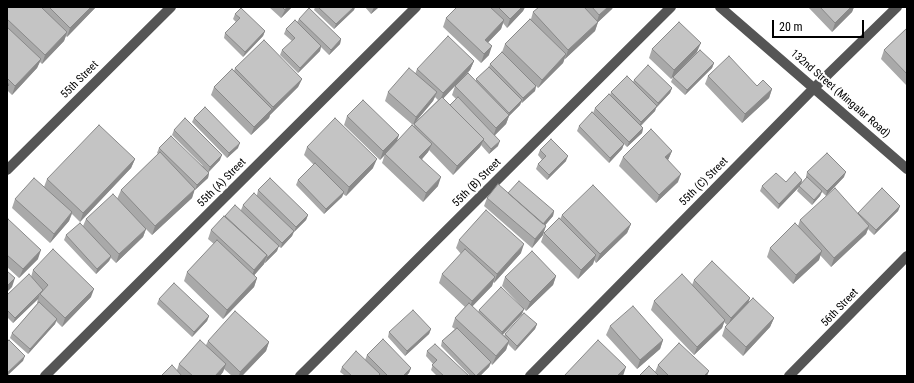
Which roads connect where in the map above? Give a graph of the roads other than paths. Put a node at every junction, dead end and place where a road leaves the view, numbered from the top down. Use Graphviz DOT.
graph roads {
  1 [pos="171,7"];
  2 [pos="416,7"];
  3 [pos="671,7"];
  4 [pos="720,7"];
  5 [pos="897,7"];
  6 [pos="814,88"];
  7 [pos="907,169"];
  8 [pos="7,170"];
  9 [pos="907,256"];
  10 [pos="45,376"];
  11 [pos="300,376"];
  12 [pos="530,376"];
  13 [pos="790,376"];
  1 -- 8 [label="street, 55th Street"];
  2 -- 10 [label="street, 55th (A) Street"];
  3 -- 11 [label="street, 55th (B) Street"];
  4 -- 6 [label="street, 132nd Street (Mingalar Road)"];
  5 -- 6 [label="street, 55th (C) Street"];
  6 -- 7 [label="street, 132nd Street (Mingalar Road)"];
  6 -- 12 [label="street, 55th (C) Street"];
  9 -- 13 [label="street, 56th Street"];
}
